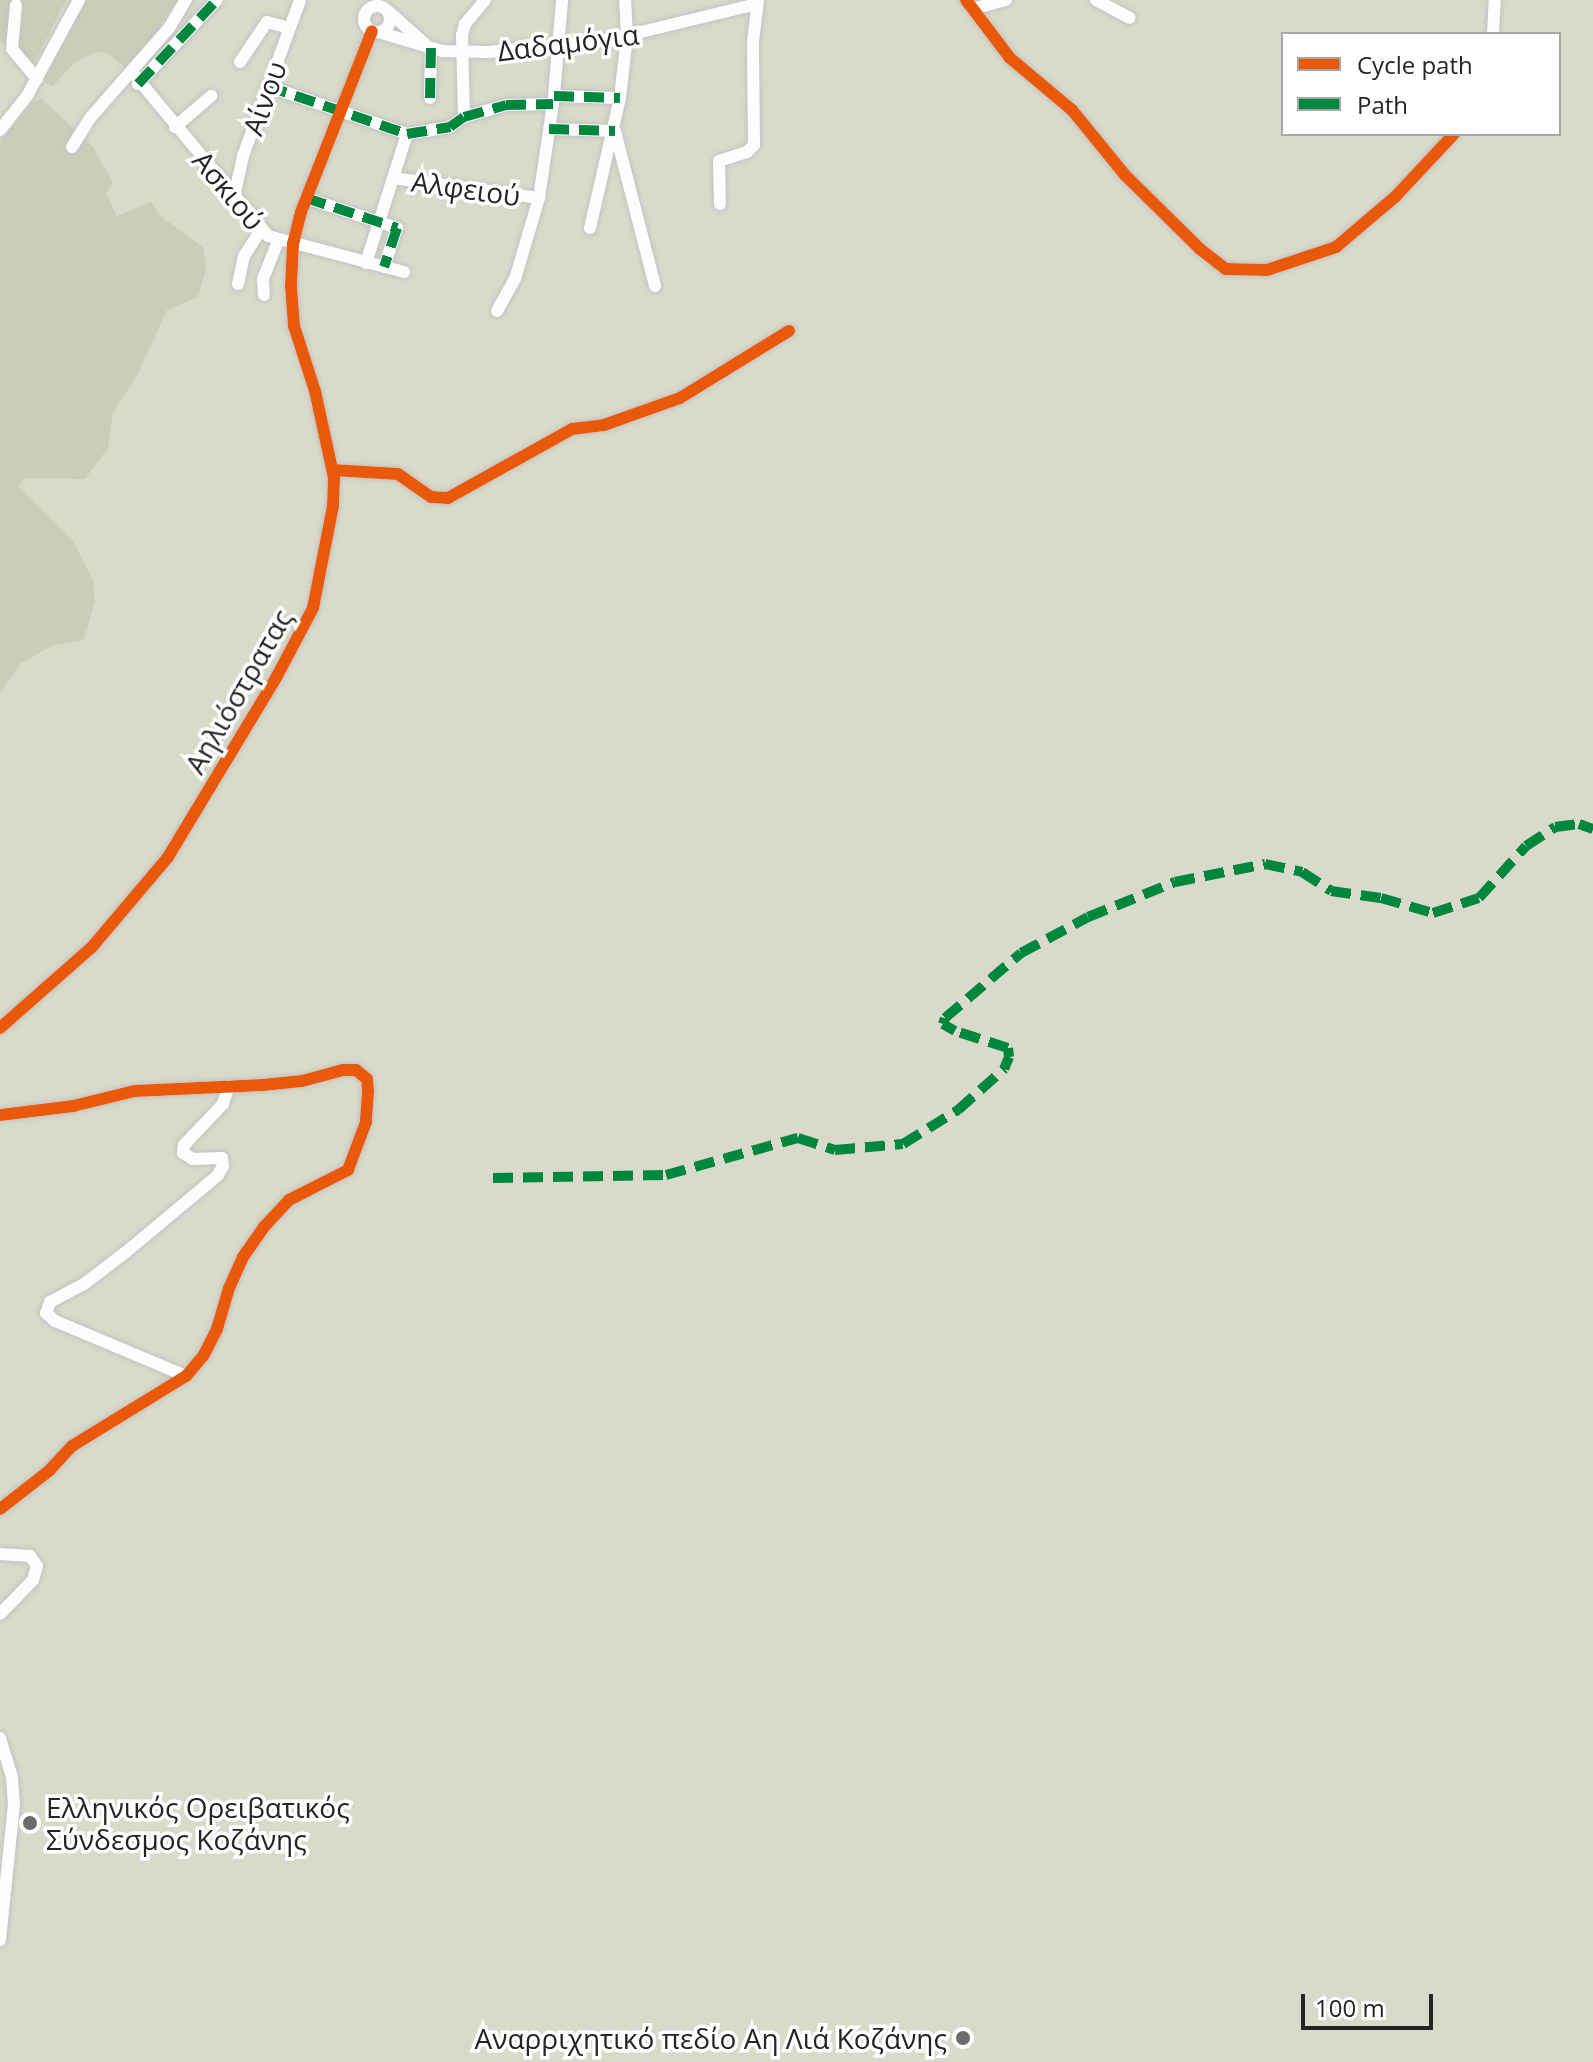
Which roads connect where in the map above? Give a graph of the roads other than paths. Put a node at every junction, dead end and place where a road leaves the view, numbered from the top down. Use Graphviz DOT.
graph roads {
  1 [pos="79,0"];
  2 [pos="217,0"];
  3 [pos="300,0"];
  4 [pos="485,0"];
  5 [pos="562,0"];
  6 [pos="625,0"];
  7 [pos="1006,0"];
  8 [pos="1096,0"];
  9 [pos="1495,0"];
  10 [pos="758,2"];
  11 [pos="188,3"];
  12 [pos="969,4"];
  13 [pos="16,5"];
  14 [pos="382,5"];
  15 [pos="1130,18"];
  16 [pos="169,28"];
  17 [pos="289,28"];
  18 [pos="375,32"];
  19 [pos="1493,32"];
  20 [pos="627,36"];
  21 [pos="179,40"];
  22 [pos="558,46"];
  23 [pos="431,48"];
  24 [pos="463,53"];
  25 [pos="240,62"];
  26 [pos="135,78"];
  27 [pos="37,79"];
  28 [pos="267,86"];
  29 [pos="211,96"];
  30 [pos="430,98"];
  31 [pos="620,98"];
  32 [pos="553,100"];
  33 [pos="341,111"];
  34 [pos="464,117"];
  35 [pos="175,127"];
  36 [pos="549,129"];
  37 [pos="0,130"];
  38 [pos="615,131"];
  39 [pos="407,134"];
  40 [pos="1452,136"];
  41 [pos="72,147"];
  42 [pos="393,178"];
  43 [pos="234,197"];
  44 [pos="306,198"];
  45 [pos="539,198"];
  46 [pos="720,204"];
  47 [pos="379,222"];
  48 [pos="590,228"];
  49 [pos="261,230"];
  50 [pos="278,241"];
  51 [pos="293,244"];
  52 [pos="366,263"];
  53 [pos="384,267"];
  54 [pos="404,272"];
  55 [pos="238,284"];
  56 [pos="655,286"];
  57 [pos="264,295"];
  58 [pos="497,311"];
  59 [pos="789,331"];
  60 [pos="333,470"];
  61 [pos="0,1028"];
  62 [pos="229,1086"];
  63 [pos="0,1115"];
  64 [pos="186,1376"];
  65 [pos="0,1509"];
  66 [pos="0,1554"];
  67 [pos="0,1614"];
  68 [pos="0,1738"];
  69 [pos="4,1838"];
  70 [pos="0,1940"];
  1 -- 27 [label="street"];
  2 -- 21 [label="street"];
  3 -- 17 [label="street, Αίνου"];
  4 -- 24 [label="street"];
  5 -- 22 [label="street"];
  6 -- 20 [label="street"];
  7 -- 12 [label="street"];
  8 -- 15 [label="street"];
  9 -- 19 [label="street"];
  10 -- 20 [label="street, Δαδαμόγια"];
  10 -- 46 [label="street"];
  11 -- 16 [label="street"];
  12 -- 40 [label="street"];
  13 -- 27 [label="street"];
  14 -- 18 [label="street, Αηλιόστρατας"];
  14 -- 18 [label="street, Αηλιόστρατας"];
  14 -- 23 [label="street"];
  16 -- 21 [label="street"];
  16 -- 26 [label="street"];
  17 -- 25 [label="street"];
  17 -- 28 [label="street, Αίνου"];
  18 -- 23 [label="street, Δαδαμόγια"];
  18 -- 33 [label="street, Αηλιόστρατας"];
  20 -- 22 [label="street, Δαδαμόγια"];
  20 -- 31 [label="street"];
  21 -- 26 [label="street"];
  22 -- 24 [label="street, Δαδαμόγια"];
  22 -- 32 [label="street"];
  23 -- 24 [label="street, Δαδαμόγια"];
  23 -- 30 [label="street"];
  24 -- 34 [label="street"];
  26 -- 35 [label="street, Ασκιού"];
  26 -- 41 [label="street"];
  27 -- 37 [label="street"];
  28 -- 33 [label="street"];
  28 -- 43 [label="street, Αίνου"];
  29 -- 35 [label="street"];
  31 -- 32 [label="street"];
  31 -- 38 [label="street"];
  32 -- 34 [label="street"];
  32 -- 36 [label="street"];
  33 -- 39 [label="street"];
  33 -- 44 [label="street, Αηλιόστρατας"];
  34 -- 39 [label="street"];
  35 -- 43 [label="street, Ασκιού"];
  36 -- 38 [label="street"];
  36 -- 45 [label="street"];
  38 -- 48 [label="street"];
  38 -- 56 [label="street"];
  39 -- 42 [label="street"];
  42 -- 45 [label="street, Αλφειού"];
  42 -- 47 [label="street"];
  43 -- 49 [label="street, Ασκιού"];
  44 -- 47 [label="street"];
  44 -- 51 [label="street, Αηλιόστρατας"];
  45 -- 58 [label="street"];
  47 -- 52 [label="street"];
  47 -- 53 [label="street"];
  49 -- 50 [label="street, Ασκιού"];
  49 -- 55 [label="street"];
  50 -- 51 [label="street, Ασκιού"];
  50 -- 57 [label="street"];
  51 -- 52 [label="street, Ασκιού"];
  51 -- 60 [label="street, Αηλιόστρατας"];
  52 -- 53 [label="street, Ασκιού"];
  53 -- 54 [label="street, Ασκιού"];
  59 -- 60 [label="street"];
  60 -- 61 [label="street, Αηλιόστρατας"];
  62 -- 63 [label="street"];
  62 -- 64 [label="street"];
  62 -- 64 [label="street"];
  64 -- 65 [label="street"];
  66 -- 67 [label="street"];
  68 -- 69 [label="street"];
  69 -- 70 [label="street"];
}
